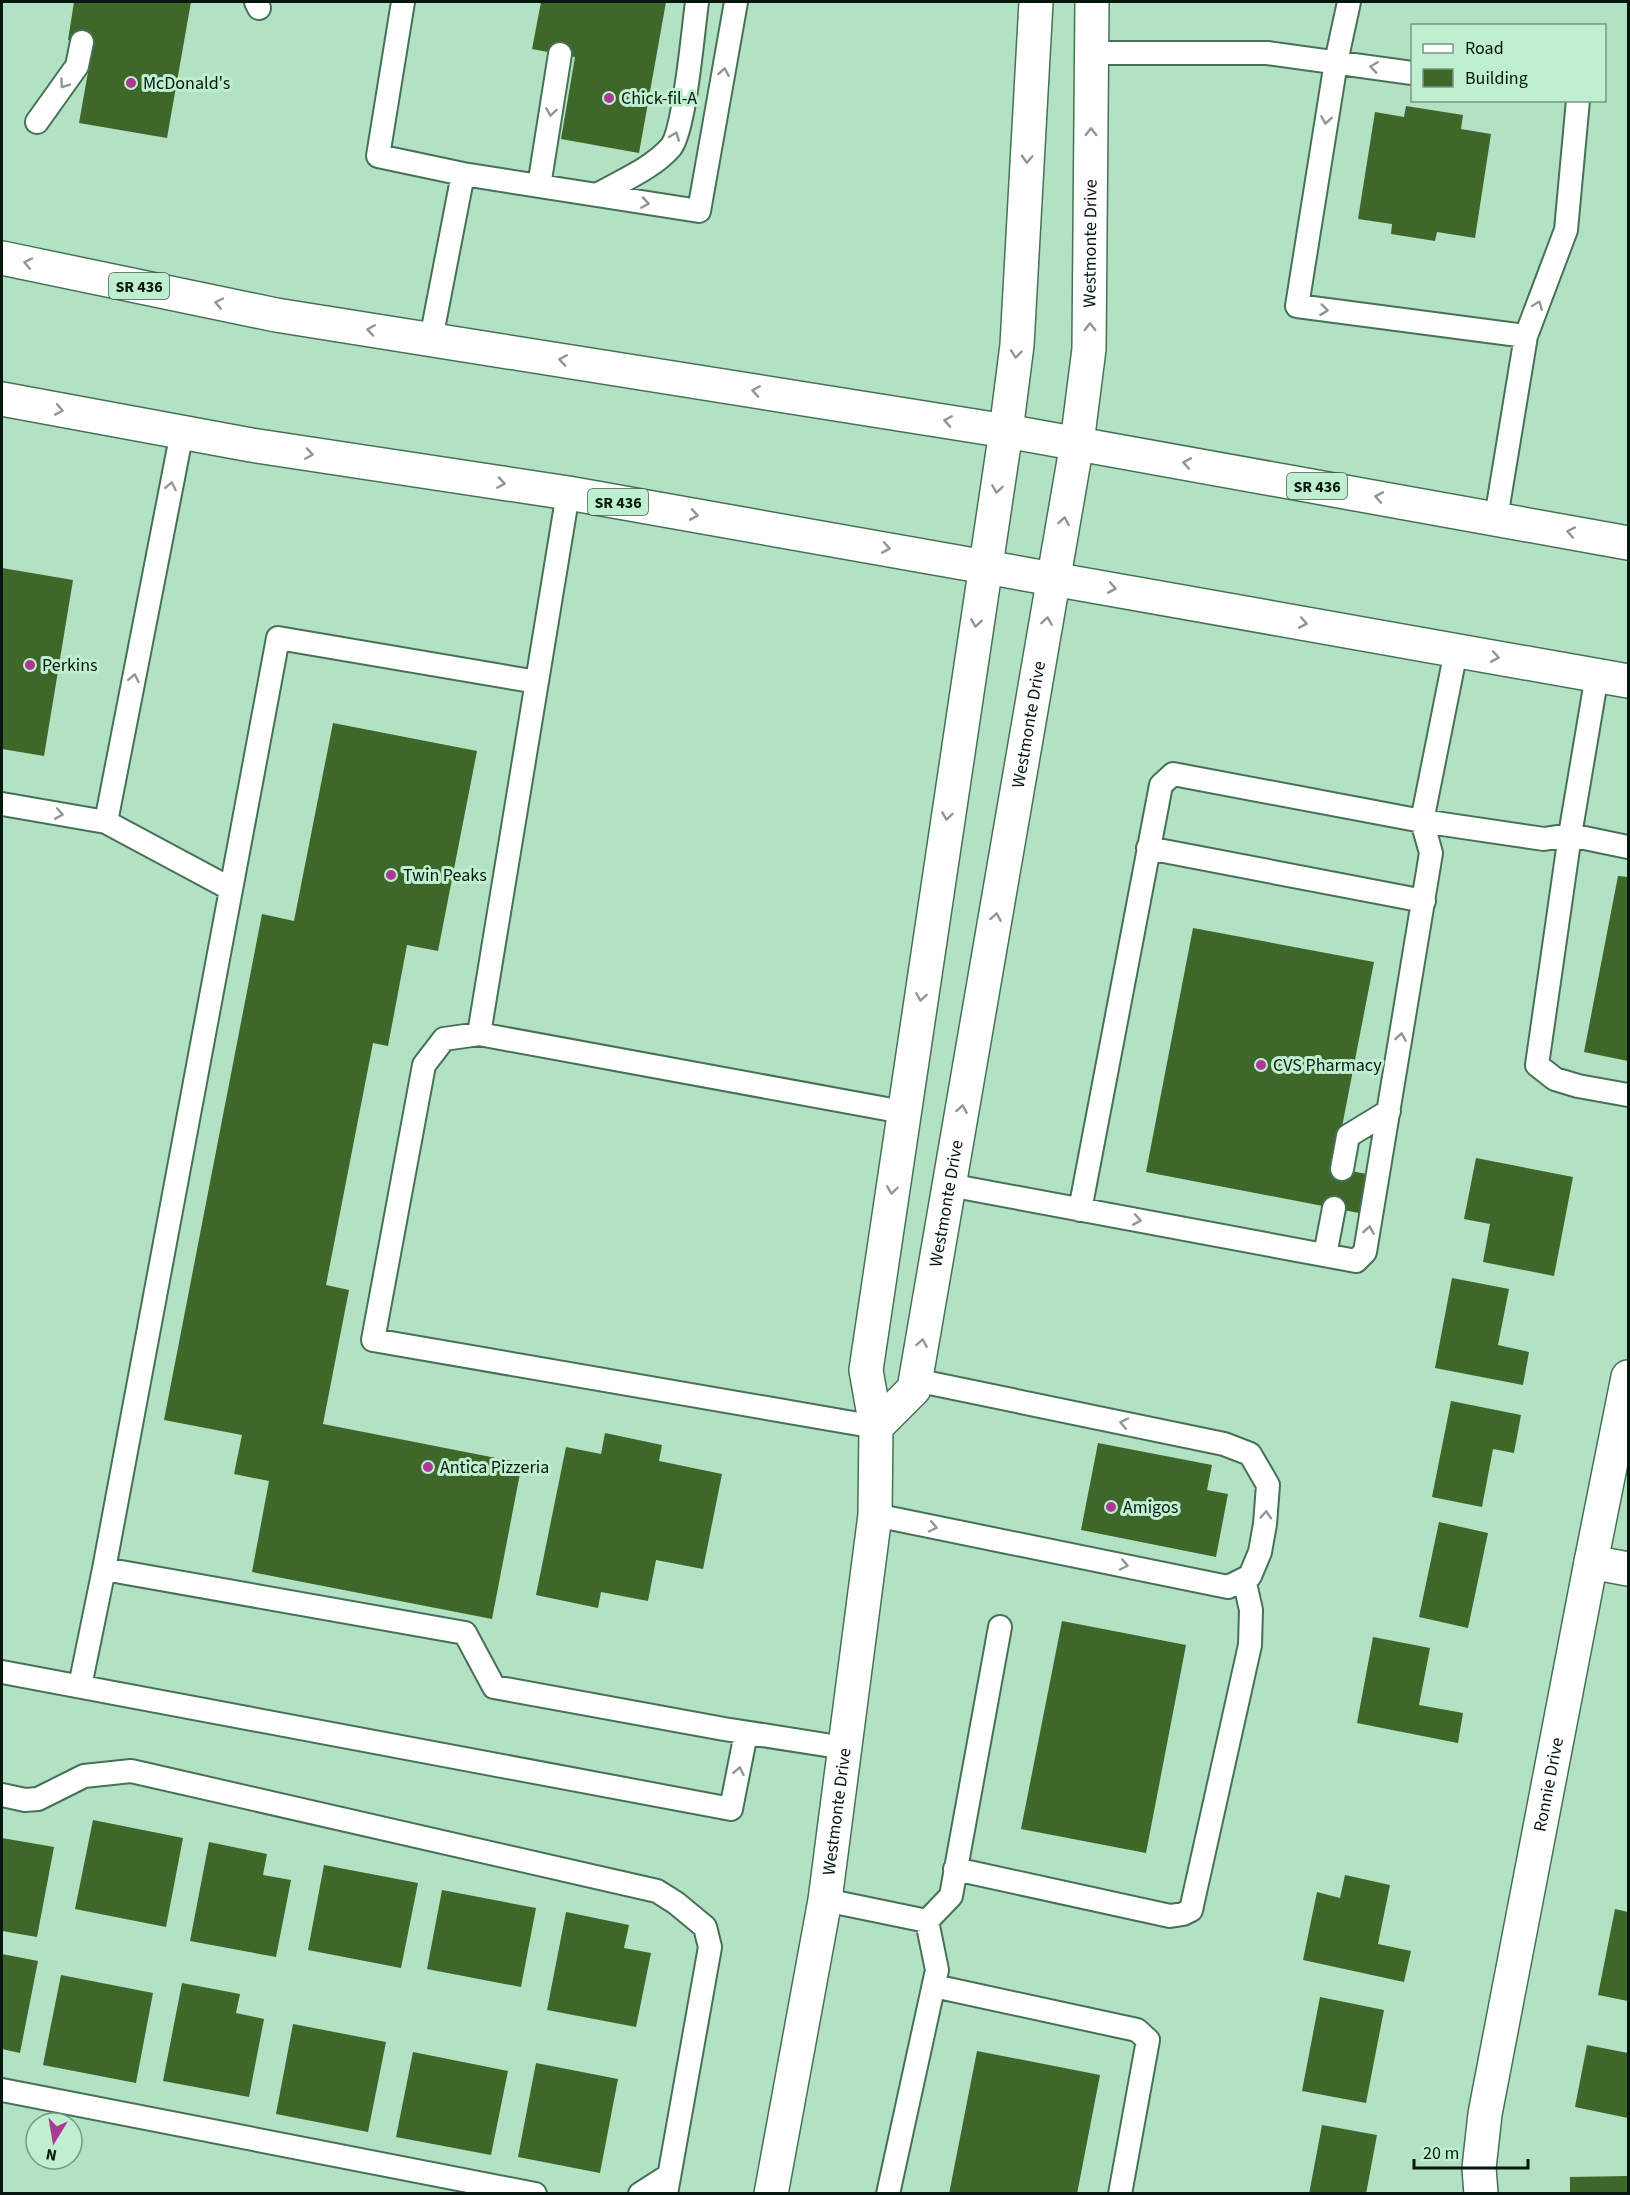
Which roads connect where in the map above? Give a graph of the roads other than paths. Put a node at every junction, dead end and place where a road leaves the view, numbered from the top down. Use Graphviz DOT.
graph roads {
  1 [pos="403,2"];
  2 [pos="697,2"];
  3 [pos="736,2"];
  4 [pos="1036,2"];
  5 [pos="1092,2"];
  6 [pos="1349,2"];
  7 [pos="82,42"];
  8 [pos="1091,53"];
  9 [pos="560,54"];
  10 [pos="1336,62"];
  11 [pos="1411,73"];
  12 [pos="1578,102"];
  13 [pos="38,122"];
  14 [pos="463,174"];
  15 [pos="539,186"];
  16 [pos="597,195"];
  17 [pos="2,258"];
  18 [pos="1526,336"];
  19 [pos="431,339"];
  20 [pos="2,399"];
  21 [pos="1006,431"];
  22 [pos="182,432"];
  23 [pos="1077,443"];
  24 [pos="568,493"];
  25 [pos="1496,518"];
  26 [pos="1629,543"];
  27 [pos="985,565"];
  28 [pos="1054,578"];
  29 [pos="1456,651"];
  30 [pos="1597,675"];
  31 [pos="1629,681"];
  32 [pos="537,682"];
  33 [pos="2,804"];
  34 [pos="1422,821"];
  35 [pos="106,822"];
  36 [pos="1570,835"];
  37 [pos="1629,847"];
  38 [pos="1148,848"];
  39 [pos="231,889"];
  40 [pos="1424,901"];
  41 [pos="479,1034"];
  42 [pos="1629,1095"];
  43 [pos="1389,1111"];
  44 [pos="903,1112"];
  45 [pos="1342,1169"];
  46 [pos="949,1185"];
  47 [pos="1334,1208"];
  48 [pos="1080,1210"];
  49 [pos="1325,1255"];
  50 [pos="1629,1377"];
  51 [pos="915,1380"];
  52 [pos="876,1427"];
  53 [pos="875,1515"];
  54 [pos="1591,1562"];
  55 [pos="104,1569"];
  56 [pos="1629,1569"];
  57 [pos="1244,1580"];
  58 [pos="1000,1627"];
  59 [pos="2,1672"];
  60 [pos="80,1686"];
  61 [pos="746,1733"];
  62 [pos="845,1748"];
  63 [pos="2,1795"];
  64 [pos="956,1869"];
  65 [pos="825,1900"];
  66 [pos="927,1922"];
  67 [pos="934,1986"];
  68 [pos="2,2090"];
  69 [pos="667,2185"];
  70 [pos="535,2193"];
  71 [pos="640,2193"];
  72 [pos="771,2193"];
  73 [pos="888,2193"];
  74 [pos="1120,2193"];
  75 [pos="1481,2193"];
  1 -- 14 [label="lane"];
  16 -- 2 [label="lane, one-way"];
  16 -- 3 [label="lane, one-way"];
  4 -- 21 [label="street, Westmonte Drive, one-way"];
  5 -- 8 [label="street, Westmonte Drive"];
  6 -- 10 [label="lane"];
  7 -- 13 [label="lane, one-way"];
  8 -- 10 [label="lane"];
  23 -- 8 [label="street, Westmonte Drive, one-way"];
  9 -- 15 [label="lane, one-way"];
  11 -- 10 [label="lane, one-way"];
  10 -- 18 [label="lane, one-way"];
  18 -- 12 [label="lane, one-way"];
  14 -- 15 [label="lane"];
  14 -- 19 [label="lane"];
  15 -- 16 [label="lane"];
  19 -- 17 [label="street, SR 436, one-way"];
  18 -- 25 [label="lane"];
  21 -- 19 [label="street, SR 436, one-way"];
  20 -- 22 [label="street, SR 436, one-way"];
  21 -- 23 [label="street, SR 436"];
  21 -- 27 [label="street, Westmonte Drive, one-way"];
  22 -- 24 [label="street, SR 436, one-way"];
  35 -- 22 [label="lane, one-way"];
  25 -- 23 [label="street, SR 436, one-way"];
  28 -- 23 [label="street, Westmonte Drive, one-way"];
  24 -- 27 [label="street, SR 436, one-way"];
  24 -- 32 [label="lane"];
  26 -- 25 [label="street, SR 436, one-way"];
  27 -- 28 [label="street, SR 436"];
  27 -- 44 [label="street, Westmonte Drive, one-way"];
  28 -- 29 [label="street, SR 436, one-way"];
  46 -- 28 [label="street, Westmonte Drive, one-way"];
  29 -- 30 [label="street, SR 436, one-way"];
  29 -- 34 [label="lane"];
  30 -- 31 [label="street, SR 436"];
  30 -- 36 [label="lane"];
  32 -- 39 [label="lane"];
  32 -- 41 [label="lane"];
  33 -- 35 [label="lane, one-way"];
  34 -- 36 [label="lane"];
  34 -- 38 [label="lane"];
  34 -- 40 [label="lane"];
  35 -- 39 [label="lane"];
  36 -- 37 [label="lane"];
  36 -- 42 [label="lane"];
  38 -- 40 [label="lane"];
  38 -- 48 [label="lane"];
  39 -- 55 [label="lane"];
  43 -- 40 [label="lane, one-way"];
  41 -- 44 [label="lane"];
  41 -- 52 [label="lane"];
  43 -- 45 [label="lane"];
  49 -- 43 [label="lane, one-way"];
  44 -- 52 [label="street, Westmonte Drive, one-way"];
  46 -- 48 [label="lane"];
  51 -- 46 [label="street, Westmonte Drive, one-way"];
  47 -- 49 [label="lane"];
  48 -- 49 [label="lane, one-way"];
  50 -- 54 [label="street, Ronnie Drive"];
  51 -- 52 [label="street, Westmonte Drive"];
  57 -- 51 [label="lane, one-way"];
  52 -- 53 [label="street, Westmonte Drive"];
  53 -- 57 [label="lane, one-way"];
  53 -- 62 [label="street, Westmonte Drive"];
  54 -- 56 [label="street"];
  54 -- 75 [label="street, Ronnie Drive"];
  55 -- 60 [label="lane"];
  55 -- 61 [label="lane"];
  57 -- 64 [label="lane"];
  58 -- 64 [label="lane"];
  59 -- 60 [label="lane"];
  60 -- 61 [label="lane, one-way"];
  61 -- 62 [label="lane"];
  62 -- 65 [label="street, Westmonte Drive"];
  63 -- 69 [label="lane"];
  64 -- 66 [label="lane"];
  65 -- 66 [label="lane"];
  65 -- 72 [label="street, Westmonte Drive"];
  66 -- 67 [label="lane"];
  67 -- 73 [label="lane"];
  67 -- 74 [label="lane"];
  68 -- 70 [label="lane"];
  69 -- 71 [label="lane"];
}
